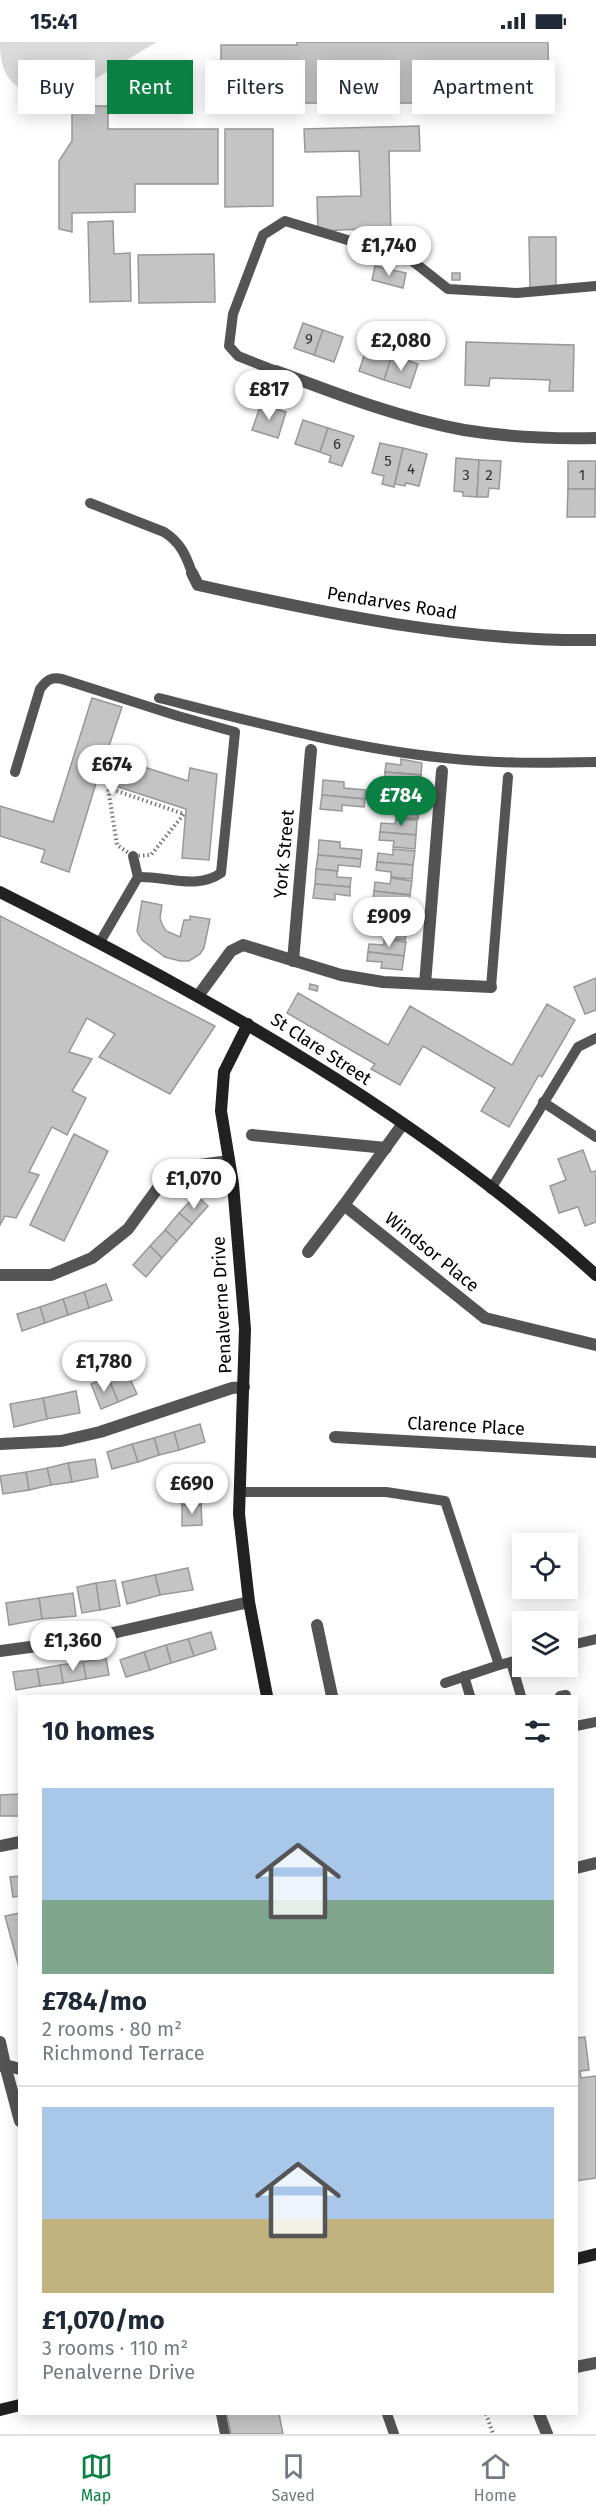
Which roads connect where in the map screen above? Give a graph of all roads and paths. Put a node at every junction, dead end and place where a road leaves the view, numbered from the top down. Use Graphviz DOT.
graph roads {
  1 [pos="596,286"];
  2 [pos="276,371"];
  3 [pos="596,438"];
  4 [pos="90,503"];
  5 [pos="192,573"];
  6 [pos="596,640"];
  7 [pos="159,698"];
  8 [pos="311,750"];
  9 [pos="596,762"];
  10 [pos="442,771"];
  11 [pos="15,772"];
  12 [pos="508,777"];
  13 [pos="133,856"];
  14 [pos="138,877"];
  15 [pos="0,892"];
  16 [pos="100,942"];
  17 [pos="293,961"];
  18 [pos="424,984"];
  19 [pos="490,987"];
  20 [pos="198,996"];
  21 [pos="248,1023"];
  22 [pos="596,1038"];
  23 [pos="543,1102"];
  24 [pos="402,1125"];
  25 [pos="252,1135"];
  26 [pos="596,1137"];
  27 [pos="386,1148"];
  28 [pos="229,1161"];
  29 [pos="491,1189"];
  30 [pos="344,1204"];
  31 [pos="308,1252"];
  32 [pos="594,1270"];
  33 [pos="0,1275"];
  34 [pos="596,1345"];
  35 [pos="244,1387"];
  36 [pos="335,1437"];
  37 [pos="0,1444"];
  38 [pos="596,1452"];
  39 [pos="239,1492"];
  40 [pos="249,1602"];
  41 [pos="317,1625"];
  42 [pos="596,1639"];
  43 [pos="578,1643"];
  44 [pos="0,1651"];
  45 [pos="510,1662"];
  46 [pos="499,1665"];
  47 [pos="464,1677"];
  48 [pos="445,1683"];
  49 [pos="267,1695"];
  50 [pos="332,1695"];
  51 [pos="470,1695"];
  52 [pos="521,1695"];
  53 [pos="596,1722"];
  54 [pos="578,1726"];
  55 [pos="18,1842"];
  56 [pos="0,1846"];
  57 [pos="596,1863"];
  58 [pos="578,1868"];
  59 [pos="0,2042"];
  60 [pos="3,2066"];
  61 [pos="18,2068"];
  62 [pos="18,2115"];
  63 [pos="596,2254"];
  64 [pos="578,2258"];
  65 [pos="596,2363"];
  66 [pos="578,2367"];
  67 [pos="18,2406"];
  68 [pos="0,2410"];
  69 [pos="221,2415"];
  70 [pos="387,2415"];
  71 [pos="486,2415"];
  72 [pos="539,2415"];
  73 [pos="225,2434"];
  74 [pos="394,2434"];
  75 [pos="492,2434"];
  76 [pos="547,2434"];
  1 -- 2 [label="lane"];
  2 -- 3 [label="street"];
  4 -- 5 [label="lane"];
  5 -- 6 [label="street, Pendarves Road"];
  7 -- 9 [label="lane"];
  8 -- 17 [label="street, York Street"];
  10 -- 18 [label="street"];
  11 -- 14 [label="lane"];
  12 -- 19 [label="lane"];
  13 -- 13 [label="path"];
  13 -- 14 [label="lane"];
  14 -- 16 [label="lane"];
  15 -- 16 [label="street, St Clare Street"];
  16 -- 20 [label="street, St Clare Street"];
  17 -- 18 [label="street"];
  17 -- 20 [label="street"];
  18 -- 19 [label="street"];
  20 -- 21 [label="street, St Clare Street"];
  21 -- 24 [label="street, St Clare Street"];
  21 -- 28 [label="street, Penalverne Drive"];
  22 -- 23 [label="lane"];
  23 -- 26 [label="lane"];
  23 -- 29 [label="lane"];
  24 -- 27 [label="street"];
  24 -- 29 [label="street, St Clare Street"];
  25 -- 27 [label="street"];
  27 -- 30 [label="street"];
  28 -- 33 [label="street"];
  28 -- 35 [label="street, Penalverne Drive"];
  29 -- 32 [label="street, St Clare Street"];
  30 -- 31 [label="street"];
  30 -- 34 [label="street, Windsor Place"];
  35 -- 37 [label="street"];
  35 -- 39 [label="street, Penalverne Drive"];
  36 -- 38 [label="street, Clarence Place"];
  39 -- 40 [label="street, Penalverne Drive"];
  39 -- 46 [label="lane"];
  40 -- 44 [label="street"];
  40 -- 49 [label="street, Penalverne Drive"];
  41 -- 50 [label="street"];
  42 -- 43 [label="lane"];
  45 -- 46 [label="lane"];
  45 -- 52 [label="lane"];
  46 -- 47 [label="lane"];
  47 -- 48 [label="lane"];
  47 -- 51 [label="lane"];
  53 -- 54 [label="lane"];
  55 -- 56 [label="street"];
  57 -- 58 [label="street"];
  59 -- 60 [label="street"];
  60 -- 61 [label="street"];
  60 -- 62 [label="street"];
  63 -- 64 [label="street"];
  65 -- 66 [label="street"];
  67 -- 68 [label="street"];
  69 -- 73 [label="lane"];
  70 -- 74 [label="lane"];
  71 -- 75 [label="path"];
  72 -- 76 [label="street"];
}
